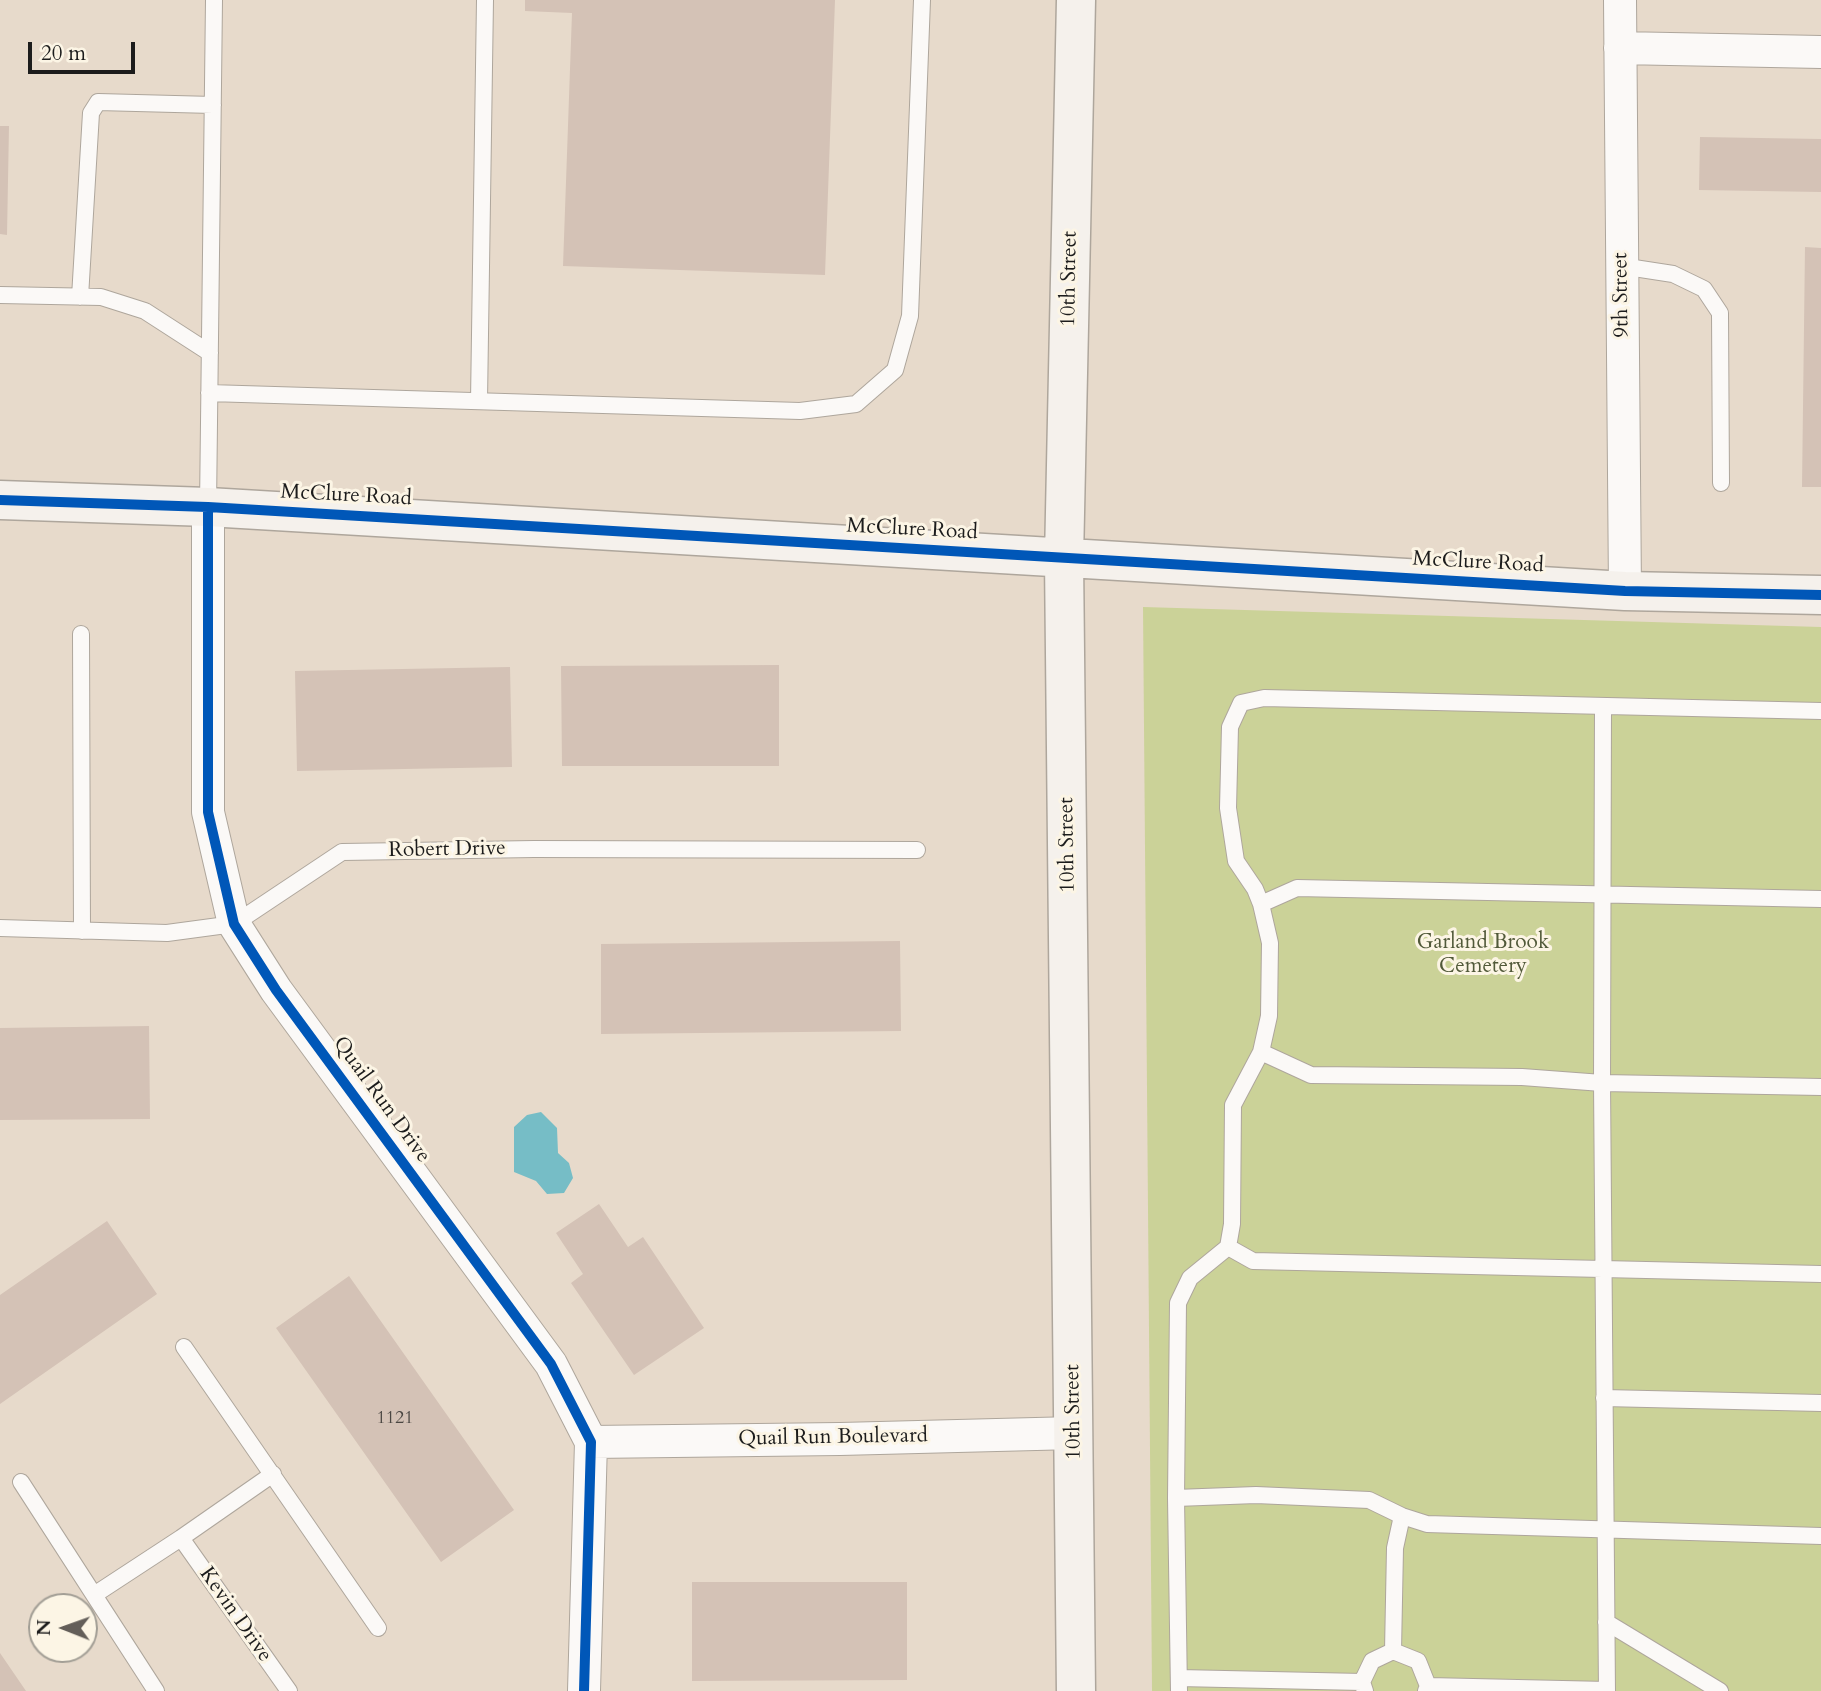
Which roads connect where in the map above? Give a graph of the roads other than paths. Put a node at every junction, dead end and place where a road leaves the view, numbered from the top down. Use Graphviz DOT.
graph roads {
  1 [pos="214,0"];
  2 [pos="485,0"];
  3 [pos="922,0"];
  4 [pos="1076,0"];
  5 [pos="1620,0"];
  6 [pos="1620,48"];
  7 [pos="1821,52"];
  8 [pos="213,105"];
  9 [pos="1621,265"];
  10 [pos="0,295"];
  11 [pos="80,297"];
  12 [pos="209,353"];
  13 [pos="209,393"];
  14 [pos="479,401"];
  15 [pos="1721,483"];
  16 [pos="0,500"];
  17 [pos="208,507"];
  18 [pos="1064,559"];
  19 [pos="1625,591"];
  20 [pos="1821,595"];
  21 [pos="81,634"];
  22 [pos="1603,706"];
  23 [pos="1821,711"];
  24 [pos="917,850"];
  25 [pos="1602,894"];
  26 [pos="1821,899"];
  27 [pos="1261,904"];
  28 [pos="234,924"];
  29 [pos="0,928"];
  30 [pos="82,931"];
  31 [pos="1261,1052"];
  32 [pos="1602,1083"];
  33 [pos="1821,1087"];
  34 [pos="1228,1247"];
  35 [pos="1604,1270"];
  36 [pos="1821,1275"];
  37 [pos="184,1347"];
  38 [pos="1604,1398"];
  39 [pos="1821,1403"];
  40 [pos="1075,1433"];
  41 [pos="591,1442"];
  42 [pos="273,1474"];
  43 [pos="21,1482"];
  44 [pos="1176,1497"];
  45 [pos="1402,1516"];
  46 [pos="1605,1530"];
  47 [pos="1821,1536"];
  48 [pos="181,1538"];
  49 [pos="93,1593"];
  50 [pos="97,1593"];
  51 [pos="98,1601"];
  52 [pos="1606,1622"];
  53 [pos="378,1628"];
  54 [pos="1393,1651"];
  55 [pos="1179,1685"];
  56 [pos="1363,1686"];
  57 [pos="1427,1688"];
  58 [pos="1606,1690"];
  59 [pos="156,1691"];
  60 [pos="289,1691"];
  61 [pos="584,1691"];
  62 [pos="1076,1691"];
  63 [pos="1720,1691"];
  1 -- 8 [label="lane"];
  2 -- 14 [label="lane"];
  3 -- 14 [label="lane"];
  4 -- 18 [label="street, 10th Street"];
  5 -- 6 [label="street, 9th Street"];
  6 -- 7 [label="street"];
  6 -- 9 [label="street, 9th Street"];
  8 -- 11 [label="lane"];
  8 -- 12 [label="lane"];
  9 -- 15 [label="lane"];
  9 -- 19 [label="street, 9th Street"];
  10 -- 11 [label="lane"];
  11 -- 12 [label="lane"];
  12 -- 13 [label="lane"];
  13 -- 14 [label="lane"];
  13 -- 17 [label="lane"];
  16 -- 17 [label="street, McClure Road"];
  17 -- 18 [label="street, McClure Road"];
  17 -- 28 [label="street, Quail Run Drive"];
  18 -- 19 [label="street, McClure Road"];
  18 -- 40 [label="street, 10th Street"];
  19 -- 20 [label="street, McClure Road"];
  21 -- 30 [label="lane"];
  22 -- 23 [label="lane"];
  22 -- 25 [label="lane"];
  22 -- 27 [label="lane"];
  24 -- 28 [label="lane, Robert Drive"];
  25 -- 26 [label="lane"];
  25 -- 27 [label="lane"];
  25 -- 32 [label="lane"];
  27 -- 31 [label="lane"];
  28 -- 30 [label="lane, Robert Drive"];
  28 -- 41 [label="street, Quail Run Drive"];
  29 -- 30 [label="lane, Robert Drive"];
  31 -- 32 [label="lane"];
  31 -- 34 [label="lane"];
  32 -- 33 [label="lane"];
  32 -- 35 [label="lane"];
  34 -- 35 [label="lane"];
  34 -- 44 [label="lane"];
  35 -- 36 [label="lane"];
  35 -- 38 [label="lane"];
  37 -- 42 [label="lane"];
  38 -- 39 [label="lane"];
  38 -- 46 [label="lane"];
  40 -- 41 [label="street, Quail Run Boulevard"];
  40 -- 62 [label="street, 10th Street"];
  41 -- 61 [label="street, Quail Run Drive"];
  42 -- 48 [label="lane"];
  42 -- 53 [label="lane"];
  43 -- 49 [label="lane"];
  44 -- 45 [label="lane"];
  44 -- 55 [label="lane"];
  45 -- 46 [label="lane"];
  45 -- 54 [label="lane"];
  46 -- 47 [label="lane"];
  46 -- 52 [label="lane"];
  48 -- 50 [label="lane"];
  48 -- 60 [label="lane, Kevin Drive"];
  51 -- 59 [label="lane"];
  52 -- 58 [label="lane"];
  52 -- 63 [label="lane"];
  54 -- 56 [label="lane"];
  54 -- 57 [label="lane"];
  55 -- 56 [label="lane"];
  57 -- 58 [label="lane"];
}
